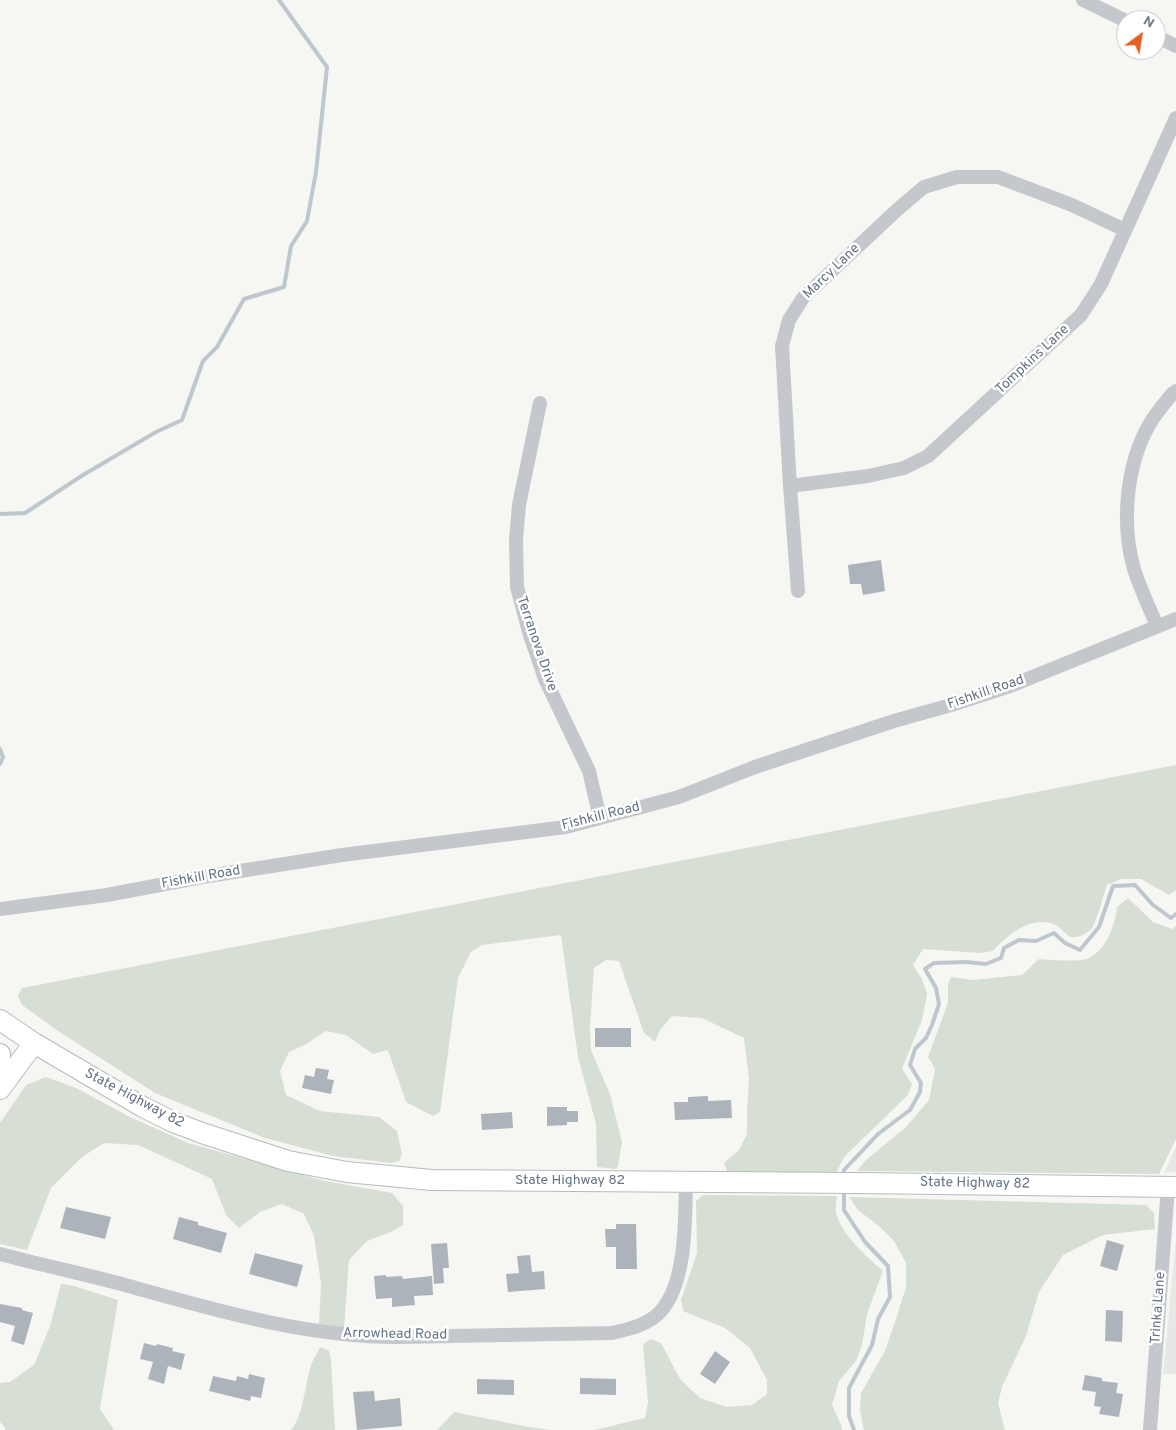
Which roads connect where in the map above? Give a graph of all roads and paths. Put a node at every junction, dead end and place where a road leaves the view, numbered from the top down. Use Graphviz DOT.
graph roads {
  1 [pos="1083,0"];
  2 [pos="1116,16"];
  3 [pos="1176,118"];
  4 [pos="1125,230"];
  5 [pos="1176,391"];
  6 [pos="540,403"];
  7 [pos="790,486"];
  8 [pos="798,591"];
  9 [pos="1176,619"];
  10 [pos="1157,626"];
  11 [pos="600,818"];
  12 [pos="0,909"];
  13 [pos="0,1020"];
  14 [pos="34,1042"];
  15 [pos="0,1054"];
  16 [pos="0,1070"];
  17 [pos="0,1089"];
  18 [pos="686,1182"];
  19 [pos="1172,1187"];
  20 [pos="0,1254"];
  21 [pos="1150,1430"];
  1 -- 2 [label="street"];
  3 -- 4 [label="street, Tompkins Lane"];
  4 -- 7 [label="street, Tompkins Lane"];
  4 -- 7 [label="street, Marcy Lane"];
  5 -- 10 [label="street"];
  6 -- 11 [label="street, Terranova Drive"];
  7 -- 8 [label="street, Marcy Lane"];
  9 -- 10 [label="street, Fishkill Road"];
  10 -- 11 [label="street, Fishkill Road"];
  11 -- 12 [label="street, Fishkill Road"];
  13 -- 14 [label="main road, State Highway 82"];
  14 -- 17 [label="main road"];
  14 -- 18 [label="main road, State Highway 82"];
  15 -- 16 [label="main road"];
  18 -- 19 [label="main road, State Highway 82"];
  18 -- 20 [label="street, Arrowhead Road"];
  19 -- 21 [label="street, Trinka Lane"];
}
